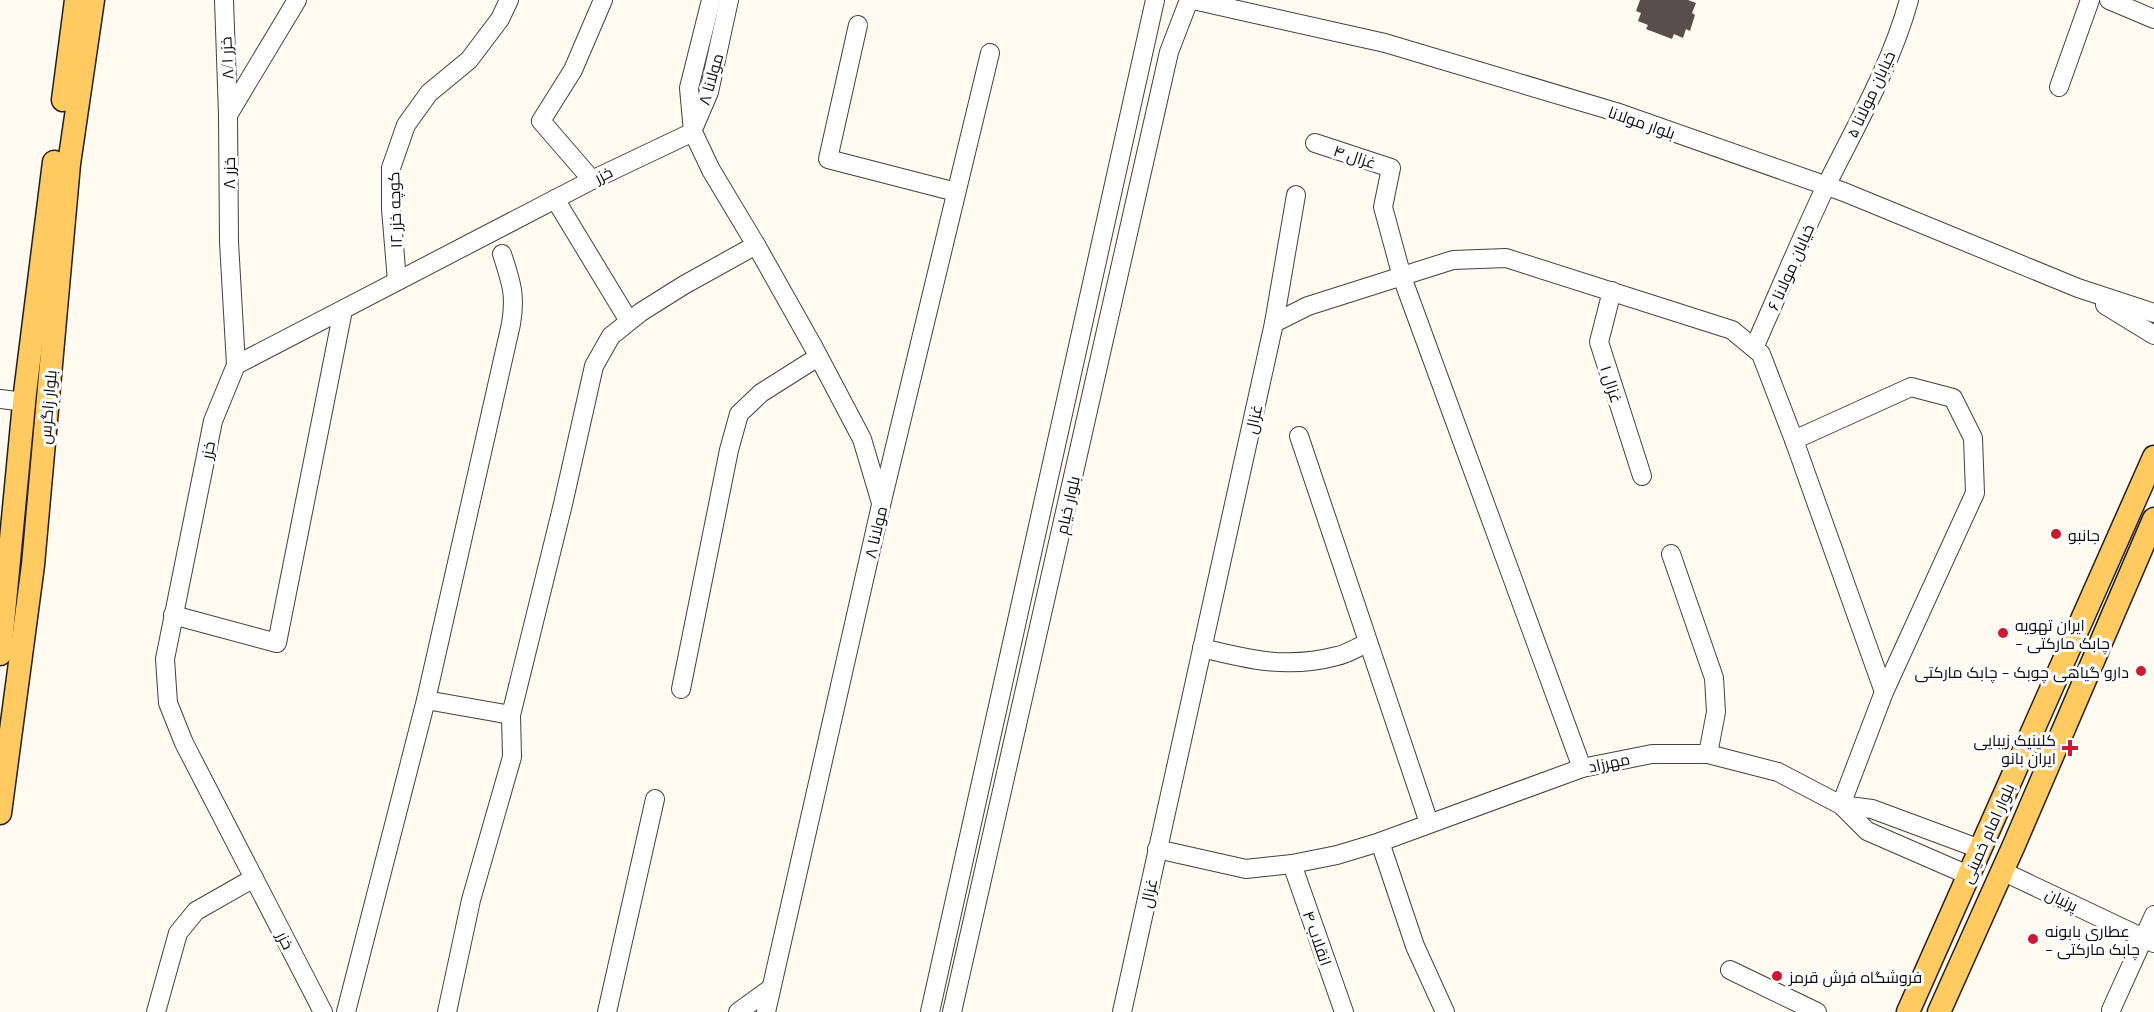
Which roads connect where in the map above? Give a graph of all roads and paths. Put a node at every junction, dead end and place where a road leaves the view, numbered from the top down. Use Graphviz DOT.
graph roads {
  1 [pos="76,0"];
  2 [pos="93,0"];
  3 [pos="224,0"];
  4 [pos="297,0"];
  5 [pos="509,0"];
  6 [pos="603,0"];
  7 [pos="711,0"];
  8 [pos="729,0"];
  9 [pos="1155,0"];
  10 [pos="1191,0"];
  11 [pos="1909,0"];
  12 [pos="2090,0"];
  13 [pos="2109,0"];
  14 [pos="2154,19"];
  15 [pos="858,25"];
  16 [pos="990,53"];
  17 [pos="2059,87"];
  18 [pos="228,116"];
  19 [pos="693,132"];
  20 [pos="1314,143"];
  21 [pos="592,180"];
  22 [pos="1826,186"];
  23 [pos="956,192"];
  24 [pos="1296,195"];
  25 [pos="555,199"];
  26 [pos="756,245"];
  27 [pos="502,254"];
  28 [pos="1402,277"];
  29 [pos="397,281"];
  30 [pos="2078,288"];
  31 [pos="1612,291"];
  32 [pos="343,310"];
  33 [pos="2154,313"];
  34 [pos="629,321"];
  35 [pos="1274,323"];
  36 [pos="2154,335"];
  37 [pos="1754,348"];
  38 [pos="818,357"];
  39 [pos="236,365"];
  40 [pos="0,399"];
  41 [pos="25,402"];
  42 [pos="1299,436"];
  43 [pos="1794,440"];
  44 [pos="2154,457"];
  45 [pos="1642,476"];
  46 [pos="881,505"];
  47 [pos="2154,519"];
  48 [pos="1671,554"];
  49 [pos="9,561"];
  50 [pos="33,565"];
  51 [pos="173,615"];
  52 [pos="1367,643"];
  53 [pos="1202,648"];
  54 [pos="0,654"];
  55 [pos="681,689"];
  56 [pos="1884,692"];
  57 [pos="426,700"];
  58 [pos="511,715"];
  59 [pos="1708,754"];
  60 [pos="1582,768"];
  61 [pos="655,799"];
  62 [pos="1841,805"];
  63 [pos="0,813"];
  64 [pos="1429,823"];
  65 [pos="1380,842"];
  66 [pos="1157,849"];
  67 [pos="1980,849"];
  68 [pos="1292,864"];
  69 [pos="2002,871"];
  70 [pos="1968,875"];
  71 [pos="254,878"];
  72 [pos="2154,915"];
  73 [pos="2149,941"];
  74 [pos="1730,970"];
  75 [pos="770,989"];
  76 [pos="2111,1010"];
  77 [pos="1124,1011"];
  78 [pos="156,1012"];
  79 [pos="323,1012"];
  80 [pos="346,1012"];
  81 [pos="447,1012"];
  82 [pos="607,1012"];
  83 [pos="738,1012"];
  84 [pos="766,1012"];
  85 [pos="930,1012"];
  86 [pos="952,1012"];
  87 [pos="1344,1012"];
  88 [pos="1446,1012"];
  89 [pos="1817,1012"];
  90 [pos="1908,1012"];
  91 [pos="1939,1012"];
  1 -- 41 [label="main road, بلوار زاگرس"];
  2 -- 50 [label="main road, بلوار زاگرس"];
  3 -- 18 [label="street, خزر ۸/۱"];
  4 -- 18 [label="street"];
  5 -- 29 [label="street, کوچه خزر ۱۲"];
  6 -- 21 [label="street"];
  7 -- 19 [label="street, مولانا ۸"];
  8 -- 19 [label="street, مولانا ۸"];
  9 -- 85 [label="street, بلوار خیام"];
  10 -- 22 [label="street, بلوار مولانا"];
  10 -- 86 [label="street, بلوار خیام"];
  11 -- 22 [label="street, خیابان مولانا ۵"];
  12 -- 17 [label="street"];
  13 -- 14 [label="street"];
  15 -- 23 [label="street"];
  16 -- 23 [label="street, مولانا ۸"];
  18 -- 39 [label="street, خزر ۸"];
  19 -- 21 [label="street, خزر"];
  19 -- 26 [label="street"];
  20 -- 28 [label="street, غزال ۴"];
  21 -- 25 [label="street, خزر"];
  22 -- 30 [label="street, بلوار مولانا"];
  22 -- 37 [label="street, خیابان مولانا ۶"];
  23 -- 46 [label="street, مولانا ۸"];
  24 -- 35 [label="street, غزال"];
  25 -- 29 [label="street, خزر"];
  25 -- 34 [label="street"];
  26 -- 34 [label="street"];
  26 -- 38 [label="street"];
  27 -- 57 [label="street"];
  28 -- 31 [label="street"];
  28 -- 35 [label="street"];
  28 -- 60 [label="street"];
  29 -- 32 [label="street, خزر"];
  30 -- 33 [label="street, بلوار مولانا"];
  30 -- 36 [label="street, بلوار مولانا"];
  31 -- 37 [label="street"];
  31 -- 45 [label="street, غزال ۱"];
  32 -- 39 [label="street, خزر"];
  32 -- 51 [label="street"];
  34 -- 58 [label="street"];
  35 -- 53 [label="street, غزال"];
  37 -- 43 [label="street"];
  38 -- 46 [label="street"];
  38 -- 55 [label="street"];
  39 -- 51 [label="street, خزر"];
  40 -- 41 [label="street"];
  41 -- 49 [label="main road, بلوار زاگرس"];
  42 -- 52 [label="street"];
  43 -- 56 [label="street"];
  43 -- 56 [label="street"];
  44 -- 67 [label="main road, بلوار امام خمینی"];
  46 -- 75 [label="street, مولانا ۸"];
  47 -- 69 [label="main road, بلوار امام خمینی"];
  48 -- 59 [label="street"];
  49 -- 50 [label="main road"];
  49 -- 54 [label="main road, بلوار زاگرس"];
  50 -- 63 [label="main road, بلوار زاگرس"];
  51 -- 71 [label="street, خزر"];
  52 -- 53 [label="street"];
  52 -- 64 [label="street"];
  53 -- 66 [label="street, غزال"];
  56 -- 62 [label="street"];
  57 -- 58 [label="street"];
  57 -- 80 [label="street"];
  58 -- 81 [label="street"];
  59 -- 60 [label="street, مهرزاد"];
  59 -- 62 [label="street, مهرزاد"];
  60 -- 64 [label="street, مهرزاد"];
  61 -- 82 [label="street"];
  62 -- 67 [label="street"];
  62 -- 70 [label="street"];
  64 -- 65 [label="street, مهرزاد"];
  65 -- 68 [label="street, مهرزاد"];
  65 -- 88 [label="street"];
  66 -- 68 [label="street, مهرزاد"];
  66 -- 77 [label="street, غزال"];
  67 -- 70 [label="main road, بلوار امام خمینی"];
  68 -- 87 [label="street, انقلاب ۴"];
  69 -- 73 [label="street, پرنیان"];
  69 -- 91 [label="main road, بلوار امام خمینی"];
  70 -- 90 [label="main road, بلوار امام خمینی"];
  71 -- 78 [label="street"];
  71 -- 79 [label="street, خزر"];
  72 -- 73 [label="street"];
  73 -- 76 [label="street"];
  74 -- 89 [label="street"];
  75 -- 83 [label="street"];
  75 -- 84 [label="street, مولانا ۸"];
}
